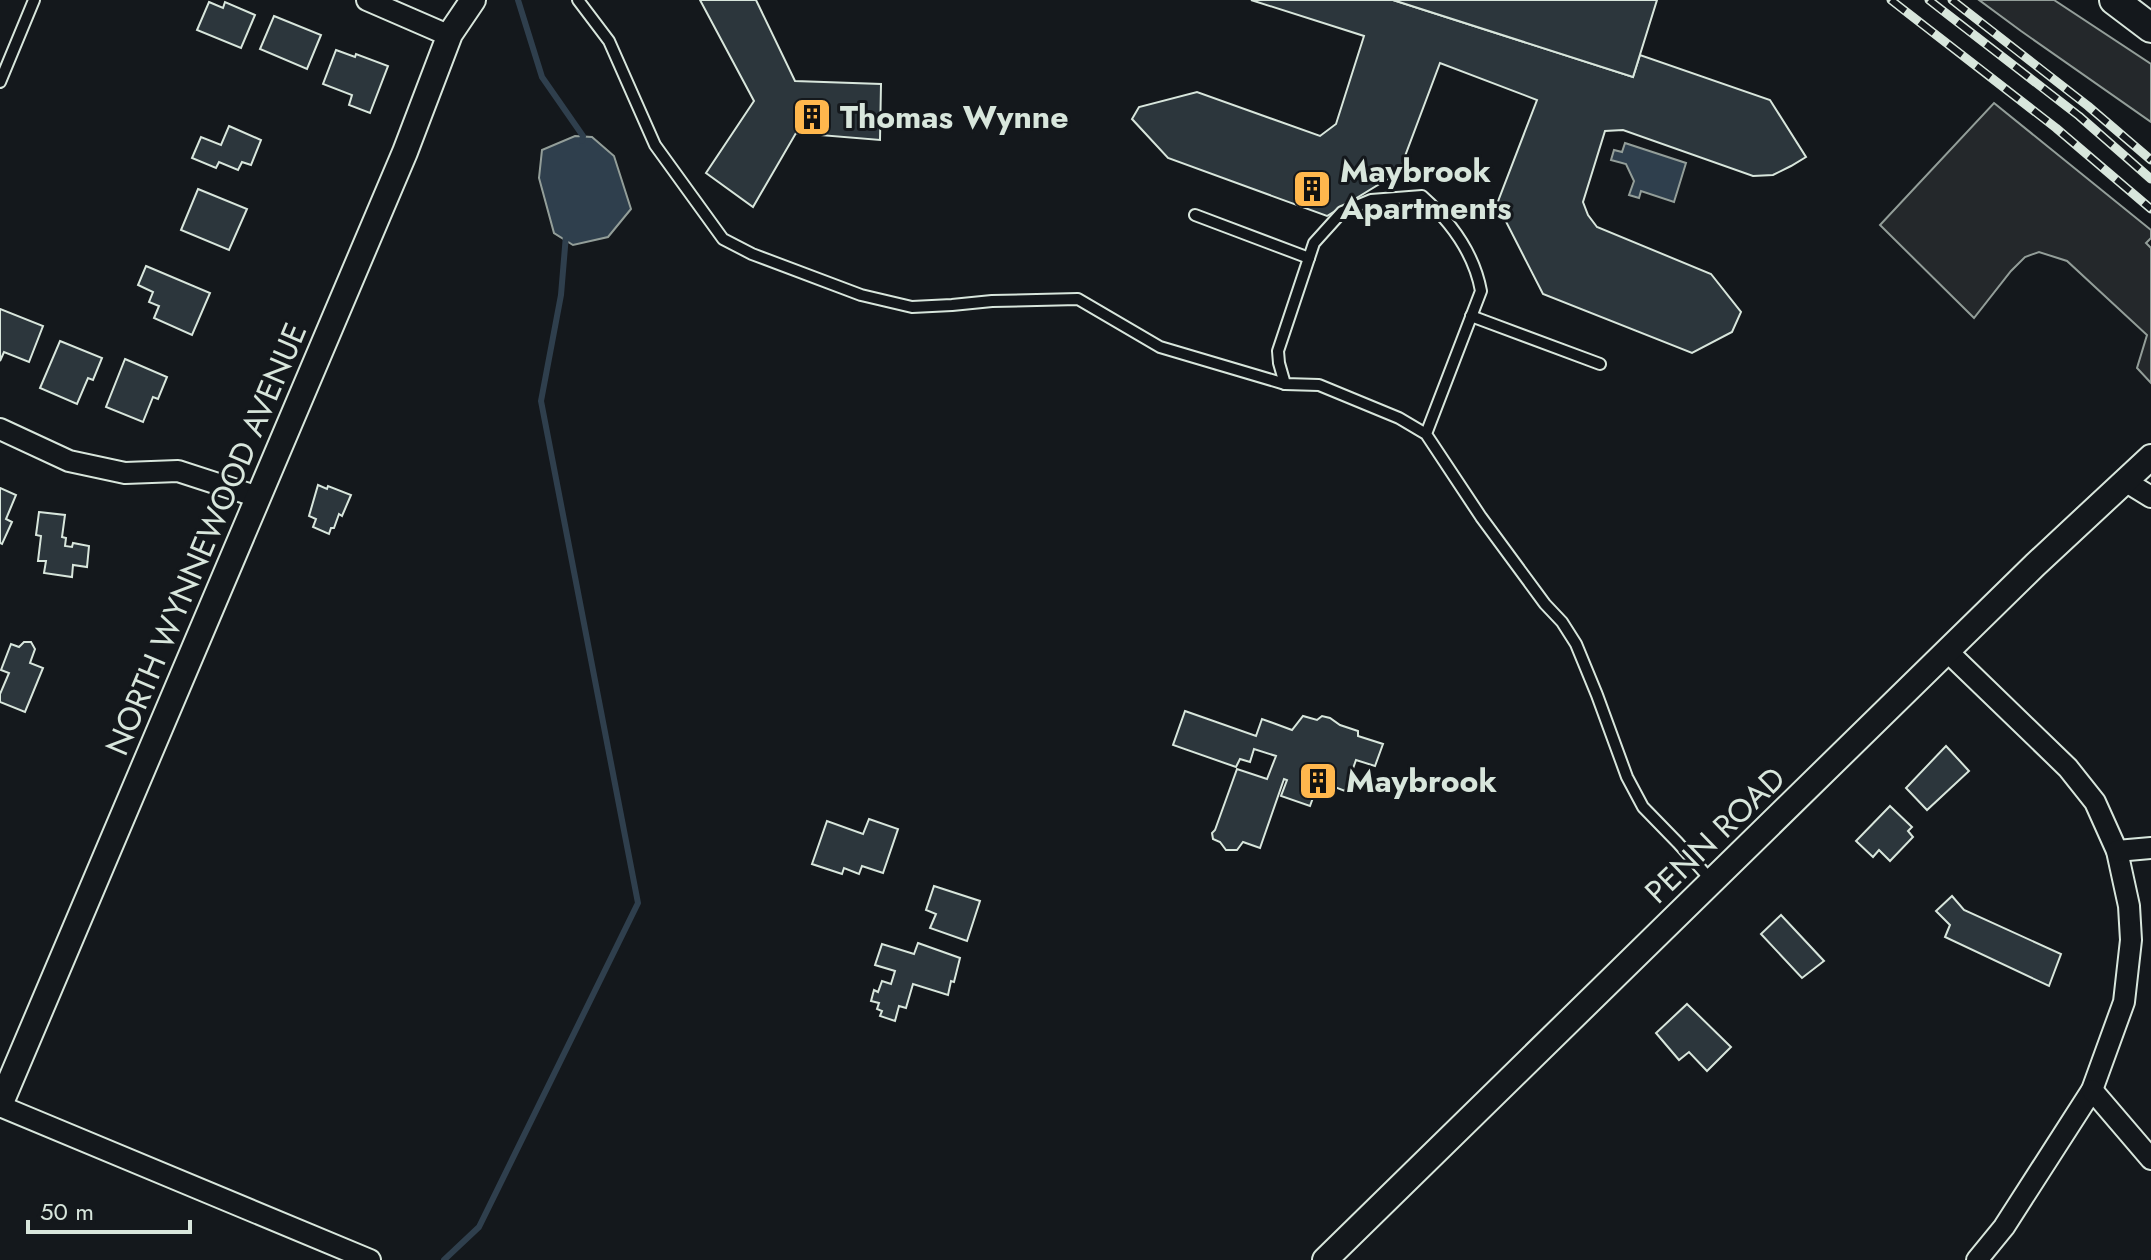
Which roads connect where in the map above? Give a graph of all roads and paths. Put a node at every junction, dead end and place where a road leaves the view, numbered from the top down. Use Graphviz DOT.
graph roads {
  1 [pos="34,0"];
  2 [pos="367,0"];
  3 [pos="473,0"];
  4 [pos="578,0"];
  5 [pos="2114,0"];
  6 [pos="2151,28"];
  7 [pos="450,36"];
  8 [pos="0,82"];
  9 [pos="1195,215"];
  10 [pos="1309,258"];
  11 [pos="1471,316"];
  12 [pos="1600,364"];
  13 [pos="1285,384"];
  14 [pos="0,429"];
  15 [pos="1426,434"];
  16 [pos="2151,457"];
  17 [pos="2125,481"];
  18 [pos="258,497"];
  19 [pos="2151,497"];
  20 [pos="1948,652"];
  21 [pos="2151,848"];
  22 [pos="2117,851"];
  23 [pos="1712,882"];
  24 [pos="2092,1090"];
  25 [pos="0,1106"];
  26 [pos="2151,1159"];
  27 [pos="370,1260"];
  28 [pos="1325,1260"];
  29 [pos="1977,1260"];
  1 -- 8 [label="lane"];
  2 -- 7 [label="street"];
  3 -- 7 [label="street, NORTH WYNNEWOOD AVENUE"];
  4 -- 13 [label="lane"];
  5 -- 6 [label="main road"];
  7 -- 18 [label="street, NORTH WYNNEWOOD AVENUE"];
  9 -- 10 [label="lane"];
  10 -- 11 [label="lane"];
  10 -- 13 [label="lane"];
  11 -- 12 [label="lane"];
  11 -- 15 [label="lane"];
  13 -- 15 [label="lane"];
  14 -- 18 [label="street"];
  15 -- 23 [label="lane"];
  16 -- 17 [label="street, PENN ROAD"];
  17 -- 19 [label="street"];
  17 -- 20 [label="street, PENN ROAD"];
  18 -- 25 [label="street, NORTH WYNNEWOOD AVENUE"];
  20 -- 22 [label="street"];
  20 -- 23 [label="street, PENN ROAD"];
  21 -- 22 [label="street"];
  22 -- 24 [label="street"];
  23 -- 28 [label="street, PENN ROAD"];
  24 -- 26 [label="street"];
  24 -- 29 [label="street"];
  25 -- 27 [label="street"];
}
